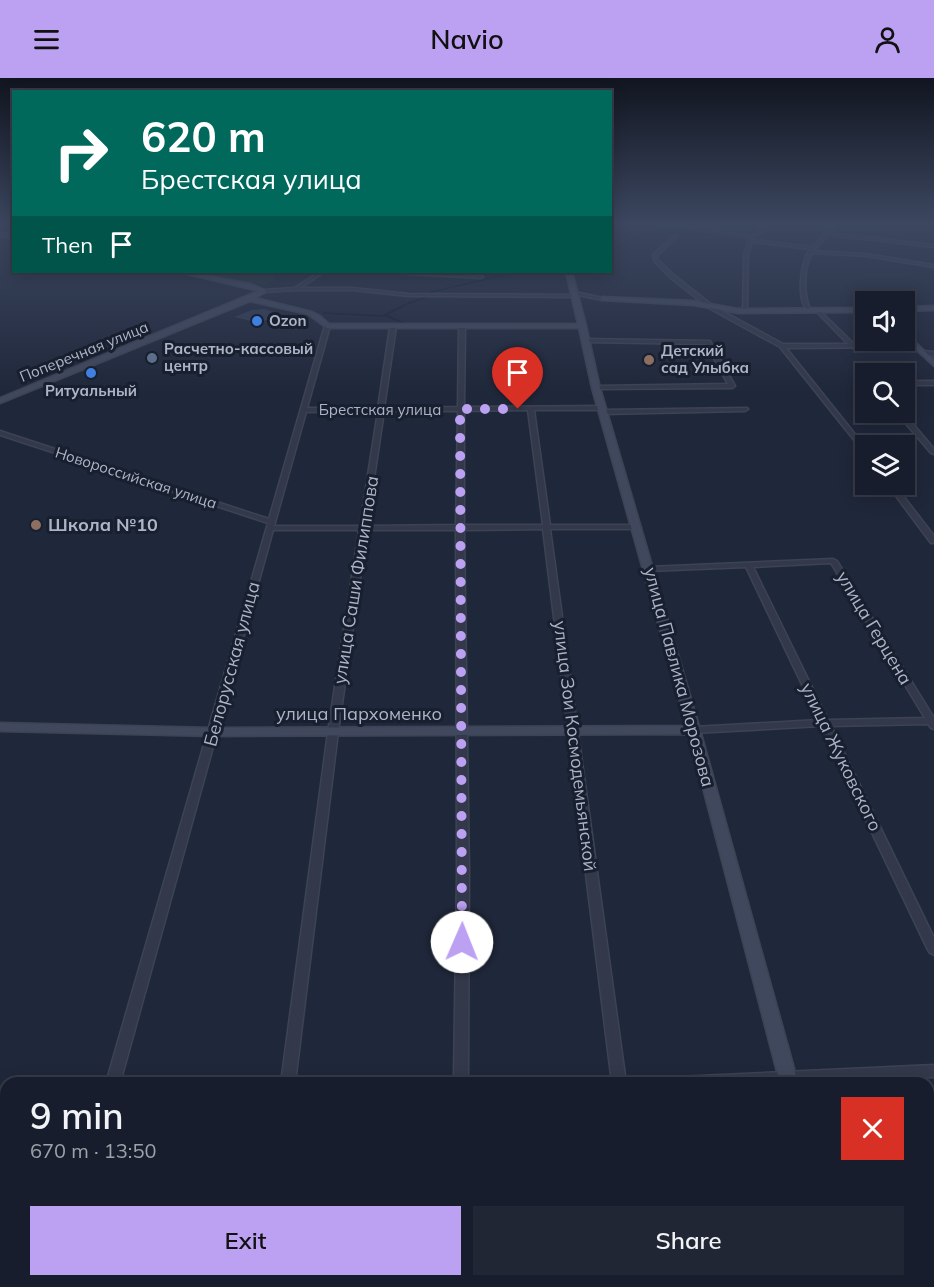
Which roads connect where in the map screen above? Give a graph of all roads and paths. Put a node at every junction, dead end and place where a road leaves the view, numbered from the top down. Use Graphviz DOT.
graph roads {
  1 [pos="223,280"];
  2 [pos="309,280"];
  3 [pos="571,280"];
  4 [pos="676,280"];
  5 [pos="746,280"];
  6 [pos="803,280"];
  7 [pos="295,289"];
  8 [pos="264,291"];
  9 [pos="576,297"];
  10 [pos="249,299"];
  11 [pos="603,299"];
  12 [pos="711,307"];
  13 [pos="934,308"];
  14 [pos="915,309"];
  15 [pos="855,310"];
  16 [pos="745,311"];
  17 [pos="809,311"];
  18 [pos="819,311"];
  19 [pos="327,326"];
  20 [pos="582,326"];
  21 [pos="393,327"];
  22 [pos="462,327"];
  23 [pos="586,341"];
  24 [pos="852,345"];
  25 [pos="915,345"];
  26 [pos="782,346"];
  27 [pos="923,353"];
  28 [pos="934,354"];
  29 [pos="934,364"];
  30 [pos="915,383"];
  31 [pos="934,383"];
  32 [pos="596,388"];
  33 [pos="0,401"];
  34 [pos="460,409"];
  35 [pos="531,409"];
  36 [pos="745,409"];
  37 [pos="303,410"];
  38 [pos="381,410"];
  39 [pos="602,410"];
  40 [pos="908,423"];
  41 [pos="0,433"];
  42 [pos="855,439"];
  43 [pos="933,452"];
  44 [pos="898,495"];
  45 [pos="271,525"];
  46 [pos="364,526"];
  47 [pos="460,526"];
  48 [pos="547,527"];
  49 [pos="638,527"];
  50 [pos="934,541"];
  51 [pos="748,564"];
  52 [pos="649,569"];
  53 [pos="824,723"];
  54 [pos="933,723"];
  55 [pos="0,727"];
  56 [pos="694,730"];
  57 [pos="573,731"];
  58 [pos="213,732"];
  59 [pos="333,732"];
  60 [pos="461,732"];
  61 [pos="934,950"];
  62 [pos="934,1071"];
  63 [pos="115,1077"];
  64 [pos="289,1077"];
  65 [pos="460,1077"];
  66 [pos="618,1077"];
  67 [pos="787,1077"];
  68 [pos="846,1077"];
  1 -- 8 [label="street"];
  2 -- 7 [label="street"];
  3 -- 9 [label="street, улица Павлика Морозова"];
  4 -- 12 [label="street"];
  5 -- 16 [label="street"];
  6 -- 17 [label="street"];
  7 -- 8 [label="street"];
  7 -- 9 [label="street"];
  8 -- 10 [label="street, Поперечная улица"];
  9 -- 11 [label="street"];
  9 -- 11 [label="street"];
  9 -- 20 [label="street, улица Павлика Морозова"];
  10 -- 19 [label="street"];
  10 -- 33 [label="street, Поперечная улица"];
  11 -- 12 [label="street"];
  12 -- 16 [label="street"];
  12 -- 26 [label="street"];
  13 -- 14 [label="street"];
  15 -- 18 [label="street"];
  16 -- 17 [label="street"];
  17 -- 18 [label="street"];
  18 -- 24 [label="street"];
  19 -- 21 [label="street"];
  19 -- 37 [label="street, Белорусская улица"];
  20 -- 22 [label="street"];
  20 -- 23 [label="street, улица Павлика Морозова"];
  21 -- 22 [label="street"];
  21 -- 38 [label="street, улица Саши Филиппова"];
  22 -- 34 [label="street"];
  23 -- 32 [label="street, улица Павлика Морозова"];
  23 -- 32 [label="street"];
  24 -- 26 [label="street"];
  25 -- 27 [label="street"];
  26 -- 42 [label="street"];
  27 -- 28 [label="street"];
  27 -- 29 [label="street"];
  30 -- 31 [label="street"];
  32 -- 39 [label="street, улица Павлика Морозова"];
  34 -- 35 [label="street, Брестская улица"];
  34 -- 38 [label="street, Брестская улица"];
  34 -- 47 [label="street"];
  35 -- 39 [label="street, Брестская улица"];
  35 -- 48 [label="street, улица Зои Космодемьянской"];
  36 -- 39 [label="street, Брестская улица"];
  37 -- 38 [label="street, Брестская улица"];
  37 -- 45 [label="street, Белорусская улица"];
  38 -- 46 [label="street, улица Саши Филиппова"];
  39 -- 49 [label="street, улица Павлика Морозова"];
  40 -- 43 [label="street"];
  41 -- 45 [label="street, Новороссийская улица"];
  44 -- 50 [label="street"];
  45 -- 46 [label="street, Новороссийская улица"];
  45 -- 58 [label="street, Белорусская улица"];
  46 -- 47 [label="street, Новороссийская улица"];
  46 -- 59 [label="street, улица Саши Филиппова"];
  47 -- 48 [label="street, Новороссийская улица"];
  47 -- 60 [label="street"];
  48 -- 49 [label="street, Новороссийская улица"];
  48 -- 57 [label="street, улица Зои Космодемьянской"];
  49 -- 52 [label="street, улица Павлика Морозова"];
  51 -- 52 [label="street"];
  51 -- 53 [label="street, улица Жуковского"];
  51 -- 54 [label="street, улица Герцена"];
  52 -- 56 [label="street, улица Павлика Морозова"];
  53 -- 54 [label="street, улица Пархоменко"];
  53 -- 56 [label="street, улица Пархоменко"];
  53 -- 61 [label="street, улица Жуковского"];
  55 -- 58 [label="street, улица Пархоменко"];
  56 -- 57 [label="street, улица Пархоменко"];
  56 -- 67 [label="street, улица Павлика Морозова"];
  57 -- 60 [label="street, улица Пархоменко"];
  57 -- 66 [label="street, улица Зои Космодемьянской"];
  58 -- 59 [label="street, улица Пархоменко"];
  58 -- 63 [label="street, Белорусская улица"];
  59 -- 60 [label="street, улица Пархоменко"];
  59 -- 64 [label="street, улица Саши Филиппова"];
  60 -- 65 [label="street"];
  62 -- 68 [label="street"];
}
